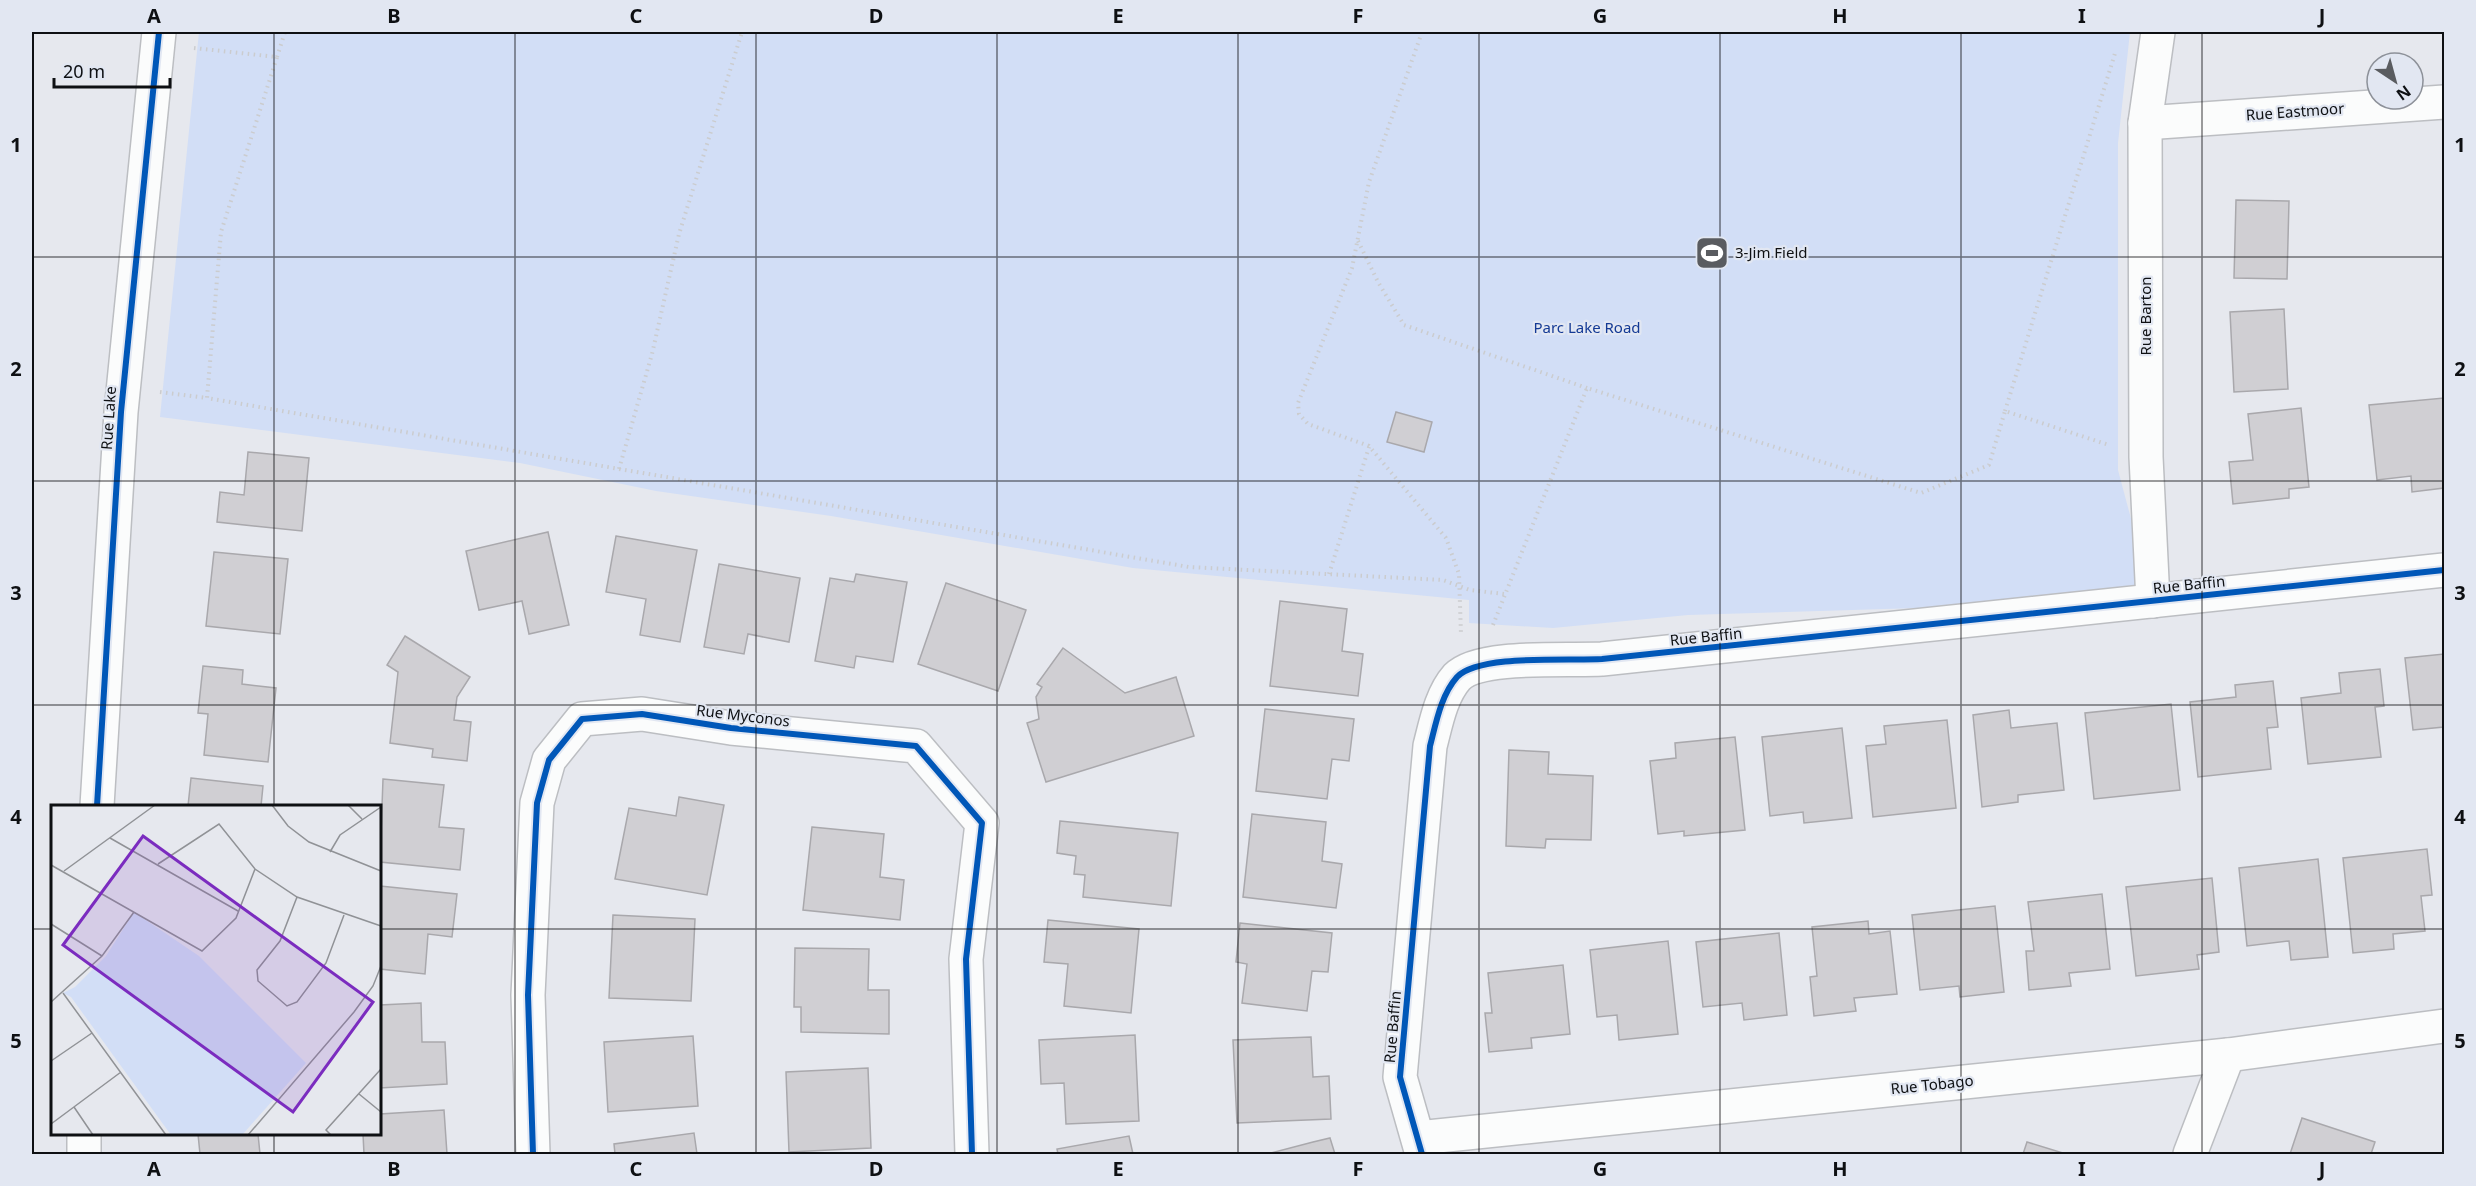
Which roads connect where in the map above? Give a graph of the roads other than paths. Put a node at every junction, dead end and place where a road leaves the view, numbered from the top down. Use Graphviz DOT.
graph roads {
  1 [pos="2158,32"];
  2 [pos="159,35"];
  3 [pos="2445,102"];
  4 [pos="2145,123"];
  5 [pos="2445,570"];
  6 [pos="2153,601"];
  7 [pos="97,805"];
  8 [pos="2445,1026"];
  9 [pos="2228,1055"];
  10 [pos="84,1135"];
  11 [pos="1420,1146"];
  12 [pos="84,1155"];
  13 [pos="533,1155"];
  14 [pos="972,1155"];
  15 [pos="2190,1155"];
  1 -- 4 [label="street, Rue Barton"];
  2 -- 7 [label="street, Rue Lake"];
  3 -- 4 [label="street, Rue Eastmoor"];
  4 -- 6 [label="street, Rue Barton"];
  5 -- 6 [label="street, Rue Baffin"];
  6 -- 11 [label="street, Rue Baffin"];
  8 -- 9 [label="street, Rue Tobago"];
  9 -- 11 [label="street, Rue Tobago"];
  9 -- 15 [label="street"];
  10 -- 12 [label="street"];
  13 -- 14 [label="street, Rue Myconos"];
}
